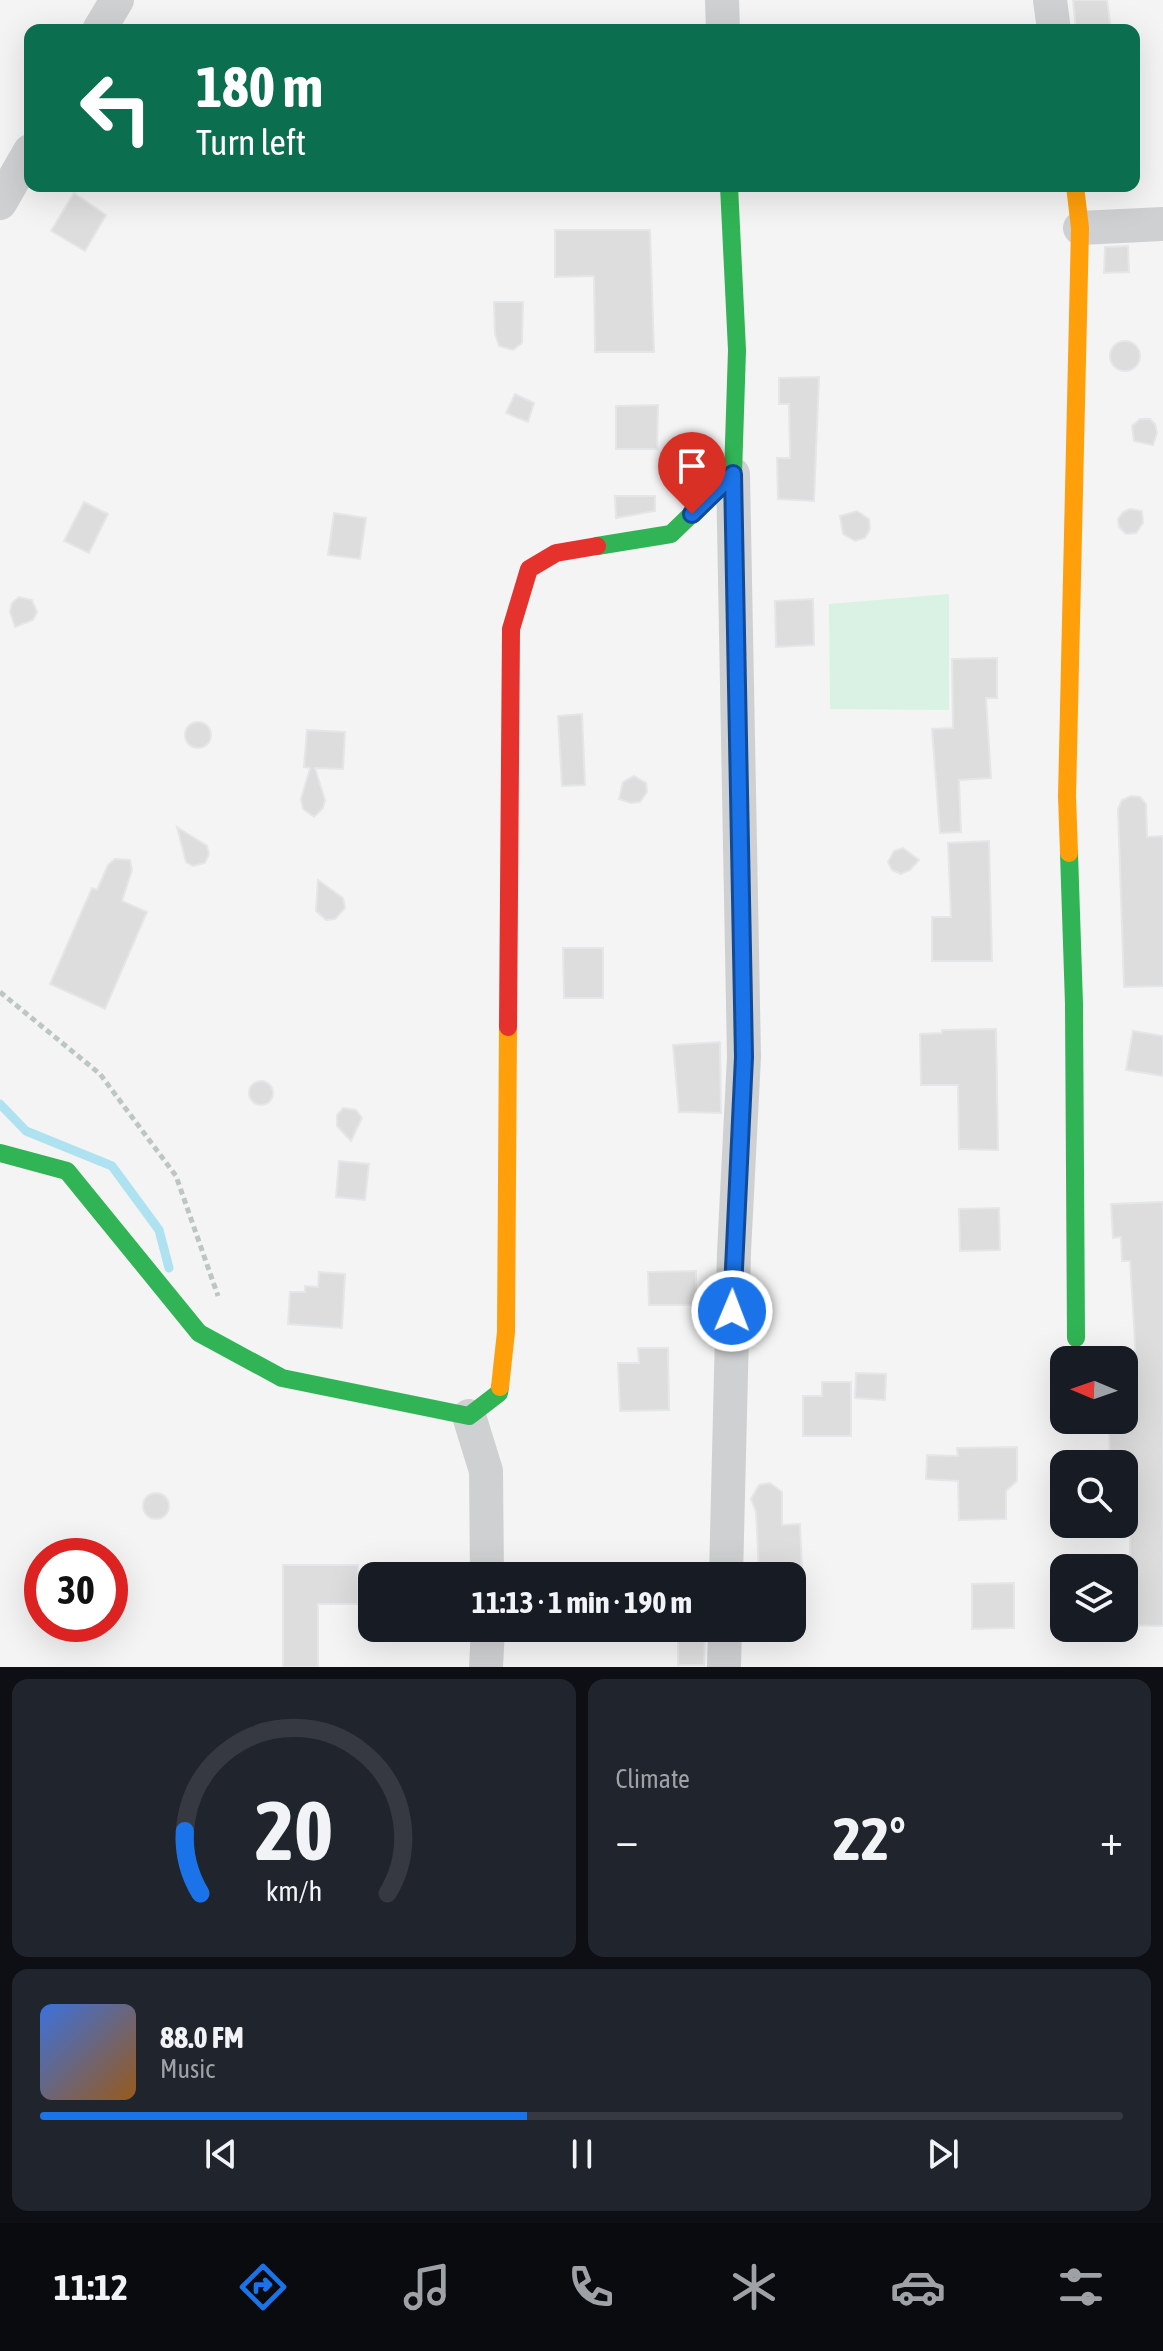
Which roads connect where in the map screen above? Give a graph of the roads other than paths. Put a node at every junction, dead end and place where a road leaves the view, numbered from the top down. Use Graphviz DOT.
graph roads {
  1 [pos="117,0"];
  2 [pos="722,0"];
  3 [pos="1050,0"];
  4 [pos="103,24"];
  5 [pos="723,24"];
  6 [pos="1053,24"];
  7 [pos="24,161"];
  8 [pos="729,192"];
  9 [pos="1076,192"];
  10 [pos="0,203"];
  11 [pos="1163,224"];
  12 [pos="1080,228"];
  13 [pos="733,474"];
  14 [pos="0,1153"];
  15 [pos="1076,1338"];
  16 [pos="469,1416"];
  17 [pos="487,1562"];
  18 [pos="726,1562"];
  19 [pos="487,1642"];
  20 [pos="725,1642"];
  21 [pos="486,1667"];
  22 [pos="724,1667"];
  1 -- 4 [label="street"];
  2 -- 5 [label="street"];
  3 -- 6 [label="street"];
  7 -- 10 [label="street"];
  8 -- 13 [label="street"];
  9 -- 12 [label="street"];
  11 -- 12 [label="street"];
  12 -- 15 [label="street"];
  13 -- 16 [label="street"];
  13 -- 18 [label="street"];
  14 -- 16 [label="street"];
  16 -- 17 [label="street"];
  19 -- 21 [label="street"];
  20 -- 22 [label="street"];
}
